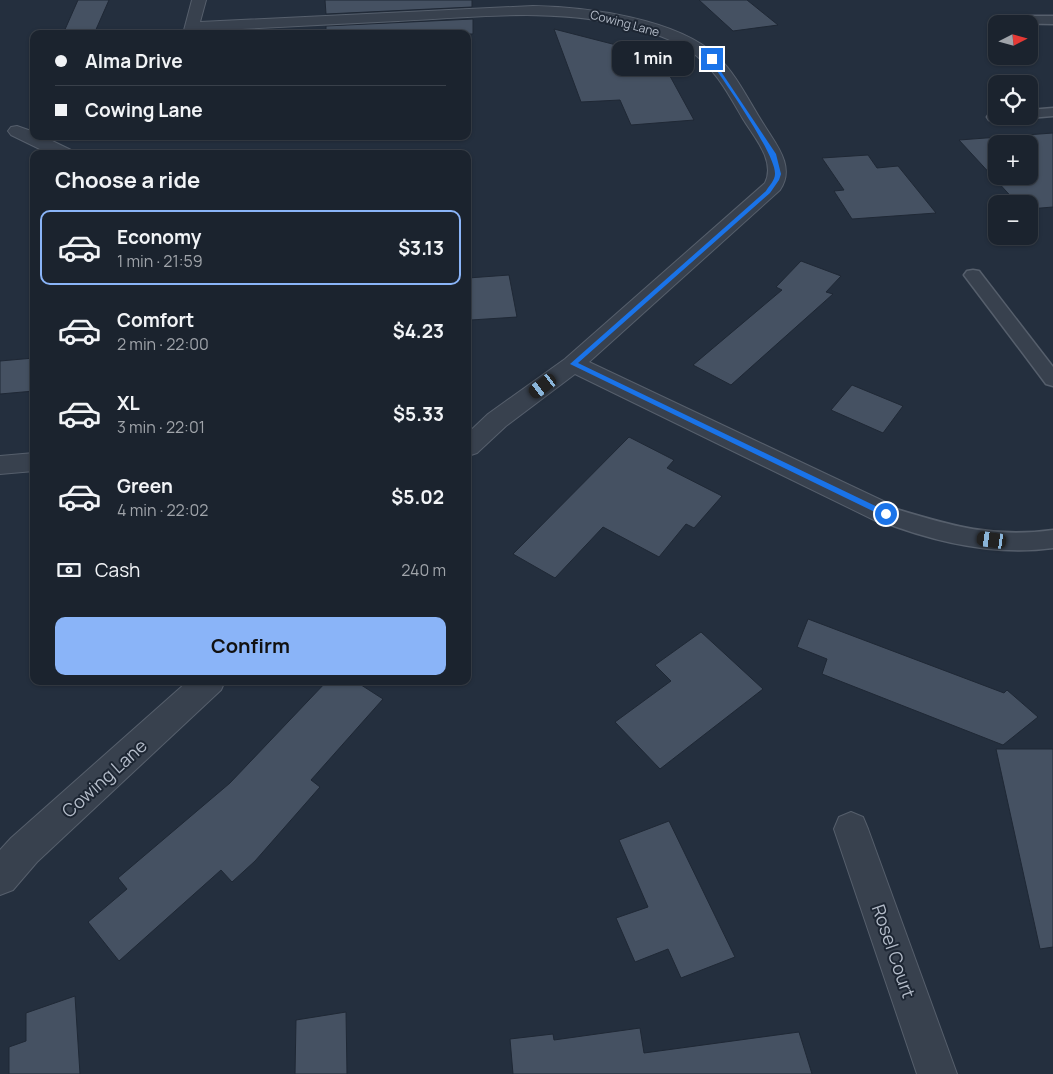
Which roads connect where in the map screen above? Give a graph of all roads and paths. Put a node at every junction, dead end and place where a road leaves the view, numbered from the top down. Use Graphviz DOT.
graph roads {
  1 [pos="199,0"];
  2 [pos="1038,20"];
  3 [pos="1053,20"];
  4 [pos="192,30"];
  5 [pos="1053,112"];
  6 [pos="1038,113"];
  7 [pos="30,126"];
  8 [pos="17,131"];
  9 [pos="30,137"];
  10 [pos="0,138"];
  11 [pos="36,140"];
  12 [pos="57,150"];
  13 [pos="973,275"];
  14 [pos="574,364"];
  15 [pos="1053,380"];
  16 [pos="497,420"];
  17 [pos="471,423"];
  18 [pos="471,444"];
  19 [pos="30,462"];
  20 [pos="0,465"];
  21 [pos="886,514"];
  22 [pos="1053,539"];
  23 [pos="206,685"];
  24 [pos="851,829"];
  25 [pos="0,878"];
  26 [pos="937,1074"];
  1 -- 4 [label="street"];
  2 -- 3 [label="lane"];
  4 -- 14 [label="street, Cowing Lane"];
  5 -- 6 [label="lane"];
  7 -- 8 [label="street"];
  8 -- 9 [label="street"];
  8 -- 10 [label="street"];
  11 -- 12 [label="street"];
  13 -- 15 [label="lane"];
  14 -- 16 [label="street, Cowing Lane"];
  14 -- 21 [label="street"];
  16 -- 17 [label="street"];
  16 -- 18 [label="street, Cowing Lane"];
  19 -- 20 [label="street"];
  21 -- 22 [label="lane"];
  23 -- 25 [label="street, Cowing Lane"];
  24 -- 26 [label="street, Rosel Court"];
}
